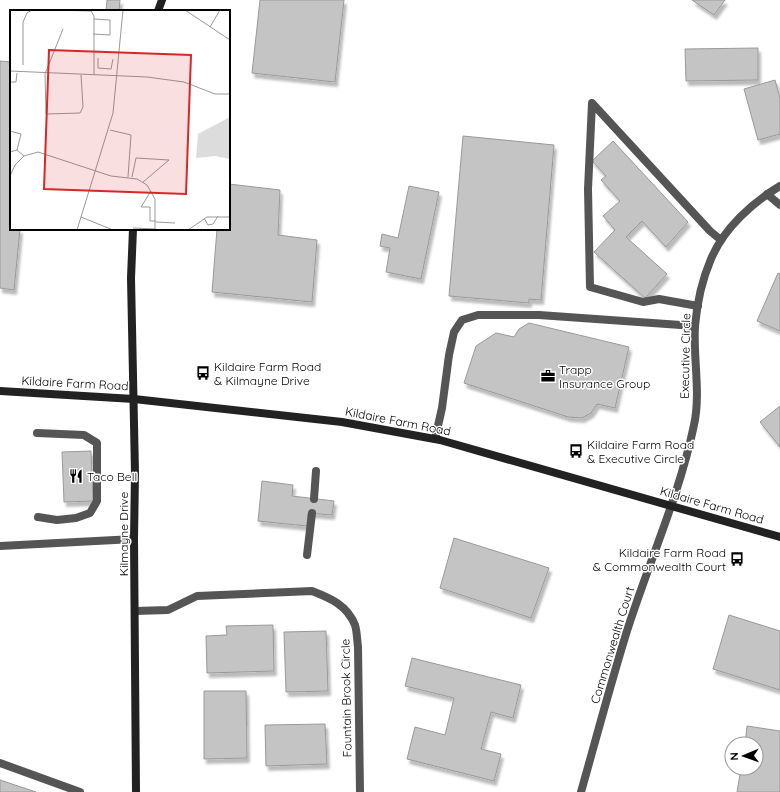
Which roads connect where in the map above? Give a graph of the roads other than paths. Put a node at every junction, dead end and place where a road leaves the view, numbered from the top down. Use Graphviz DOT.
graph roads {
  1 [pos="162,0"];
  2 [pos="158,10"];
  3 [pos="780,186"];
  4 [pos="767,194"];
  5 [pos="780,205"];
  6 [pos="133,230"];
  7 [pos="721,240"];
  8 [pos="698,306"];
  9 [pos="695,326"];
  10 [pos="0,391"];
  11 [pos="134,399"];
  12 [pos="37,433"];
  13 [pos="435,439"];
  14 [pos="316,472"];
  15 [pos="314,499"];
  16 [pos="672,507"];
  17 [pos="312,513"];
  18 [pos="38,517"];
  19 [pos="780,537"];
  20 [pos="134,538"];
  21 [pos="0,546"];
  22 [pos="307,555"];
  23 [pos="135,611"];
  24 [pos="0,763"];
  25 [pos="80,792"];
  26 [pos="136,792"];
  27 [pos="360,792"];
  28 [pos="581,792"];
  1 -- 2 [label="main road"];
  3 -- 4 [label="street, Executive Circle"];
  4 -- 5 [label="street"];
  4 -- 7 [label="street, Executive Circle"];
  6 -- 11 [label="main road, Kilmayne Drive"];
  7 -- 8 [label="street, Executive Circle"];
  7 -- 8 [label="street"];
  8 -- 9 [label="street, Executive Circle"];
  9 -- 13 [label="street"];
  9 -- 16 [label="street, Executive Circle"];
  10 -- 11 [label="main road, Kildaire Farm Road"];
  11 -- 13 [label="main road, Kildaire Farm Road"];
  11 -- 20 [label="main road, Kilmayne Drive"];
  12 -- 18 [label="street"];
  13 -- 16 [label="main road, Kildaire Farm Road"];
  14 -- 15 [label="street"];
  16 -- 19 [label="main road, Kildaire Farm Road"];
  16 -- 28 [label="street, Commonwealth Court"];
  17 -- 22 [label="street"];
  20 -- 21 [label="street"];
  20 -- 23 [label="main road, Kilmayne Drive"];
  23 -- 26 [label="main road, Kilmayne Drive"];
  23 -- 27 [label="street, Fountain Brook Circle"];
  24 -- 25 [label="street"];
}
